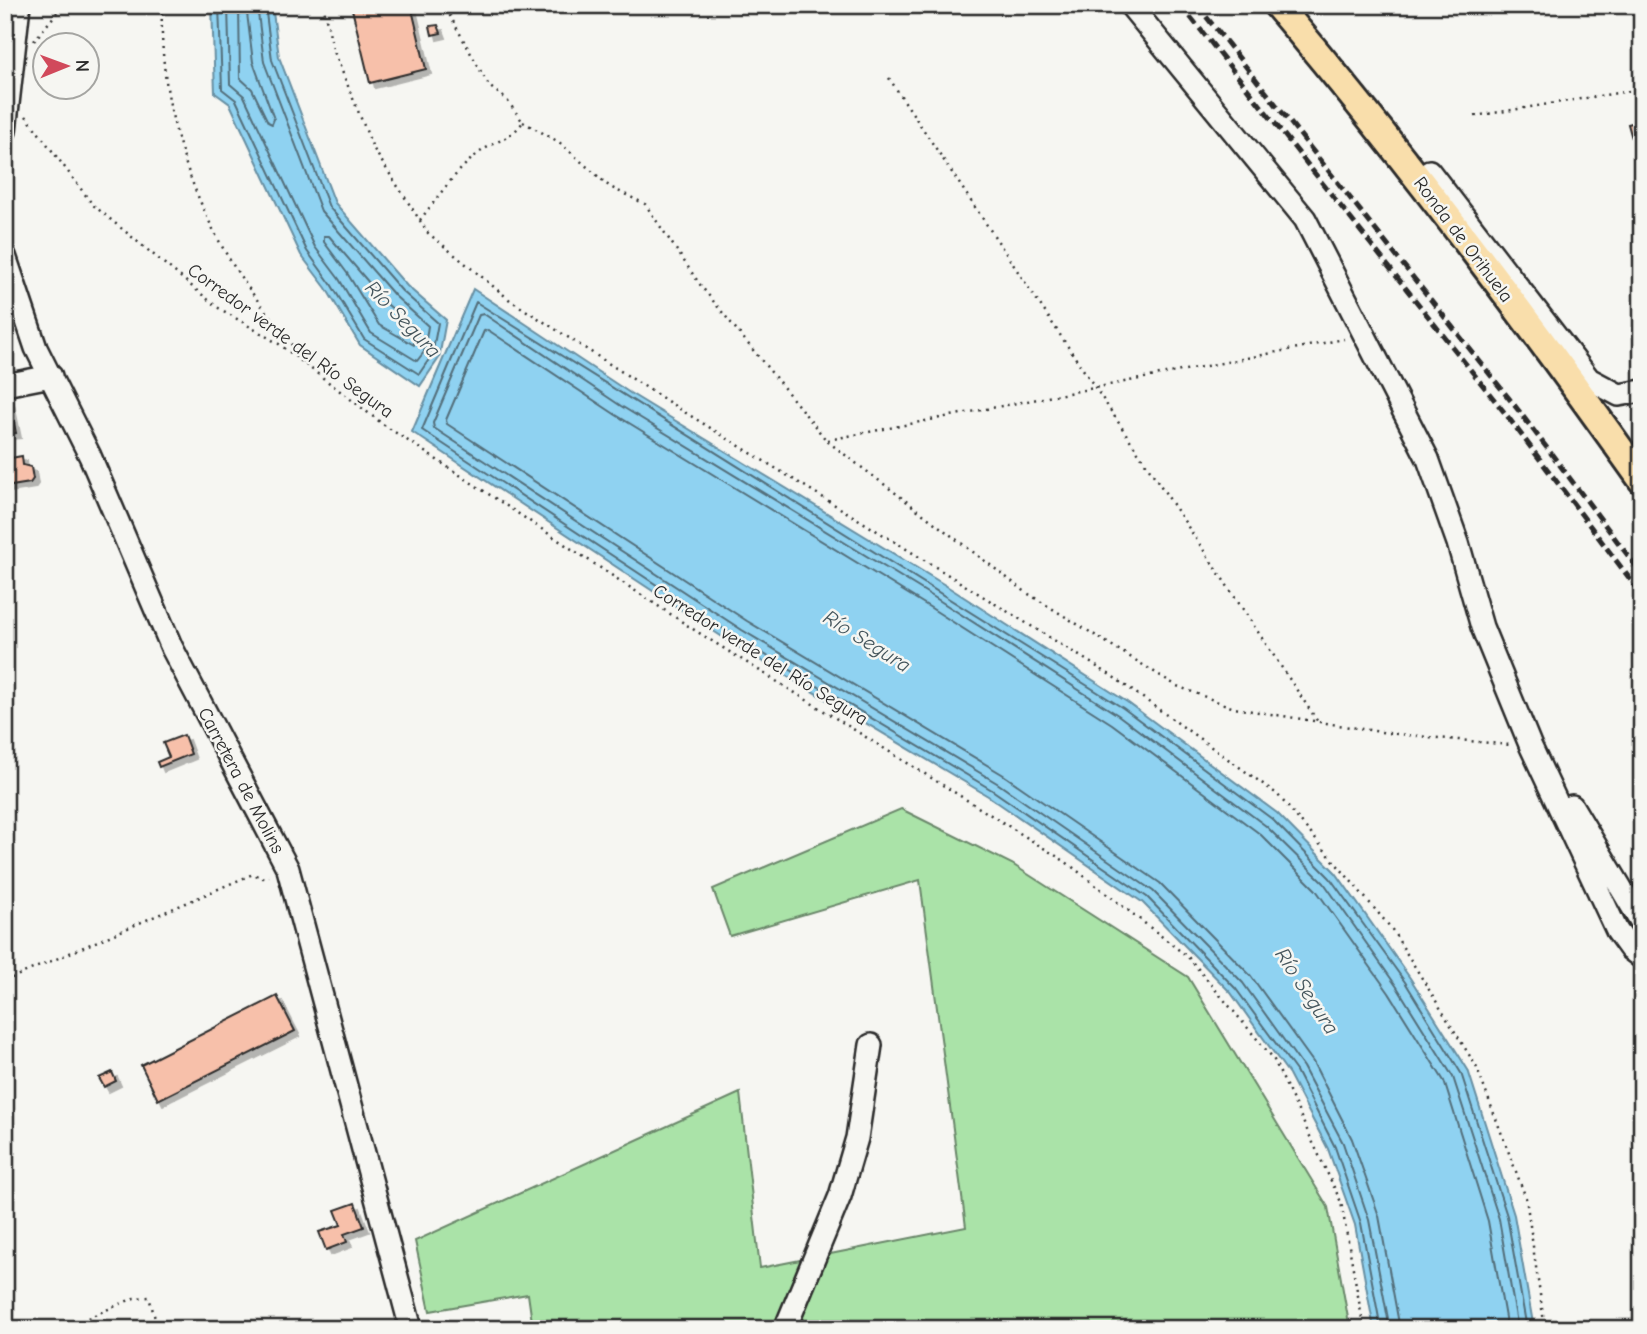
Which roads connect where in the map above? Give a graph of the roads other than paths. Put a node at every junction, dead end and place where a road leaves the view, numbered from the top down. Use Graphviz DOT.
graph roads {
  1 [pos="19,5"];
  2 [pos="1130,5"];
  3 [pos="1277,5"];
  4 [pos="1362,105"];
  5 [pos="5,131"];
  6 [pos="5,256"];
  7 [pos="51,376"];
  8 [pos="5,385"];
  9 [pos="1642,391"];
  10 [pos="1642,480"];
  11 [pos="1531,747"];
  12 [pos="1642,923"];
  13 [pos="1642,958"];
  14 [pos="871,1045"];
  15 [pos="411,1329"];
  16 [pos="785,1329"];
  1 -- 5 [label="street"];
  2 -- 11 [label="street"];
  3 -- 4 [label="main road, Ronda de Orihuela"];
  4 -- 9 [label="street"];
  4 -- 10 [label="main road, Ronda de Orihuela"];
  6 -- 7 [label="street, Carretera de Molins"];
  7 -- 8 [label="street"];
  7 -- 15 [label="street, Carretera de Molins"];
  11 -- 12 [label="street"];
  11 -- 13 [label="street"];
  14 -- 16 [label="street"];
}
